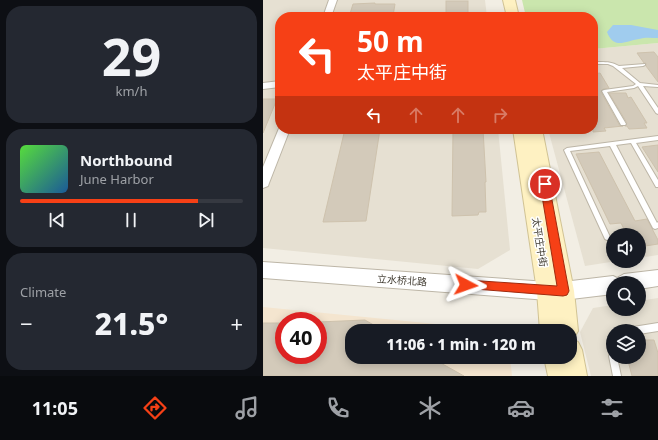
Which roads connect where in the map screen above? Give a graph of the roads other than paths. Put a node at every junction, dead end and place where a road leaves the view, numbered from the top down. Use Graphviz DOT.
graph roads {
  1 [pos="333,0"];
  2 [pos="500,0"];
  3 [pos="509,0"];
  4 [pos="329,12"];
  5 [pos="502,12"];
  6 [pos="512,12"];
  7 [pos="598,63"];
  8 [pos="643,65"];
  9 [pos="618,67"];
  10 [pos="639,84"];
  11 [pos="275,85"];
  12 [pos="263,86"];
  13 [pos="658,86"];
  14 [pos="658,112"];
  15 [pos="623,124"];
  16 [pos="281,134"];
  17 [pos="522,134"];
  18 [pos="535,134"];
  19 [pos="658,138"];
  20 [pos="633,142"];
  21 [pos="612,144"];
  22 [pos="263,183"];
  23 [pos="658,186"];
  24 [pos="658,225"];
  25 [pos="606,235"];
  26 [pos="263,270"];
  27 [pos="658,278"];
  28 [pos="646,280"];
  29 [pos="606,285"];
  30 [pos="555,291"];
  31 [pos="553,324"];
  32 [pos="564,324"];
  33 [pos="658,327"];
  34 [pos="646,329"];
  35 [pos="557,364"];
  36 [pos="573,364"];
  37 [pos="615,364"];
  38 [pos="560,376"];
  39 [pos="575,376"];
  40 [pos="617,376"];
  1 -- 4 [label="street"];
  2 -- 5 [label="main road"];
  3 -- 6 [label="main road"];
  7 -- 9 [label="lane"];
  8 -- 9 [label="lane"];
  9 -- 10 [label="lane"];
  10 -- 13 [label="lane"];
  10 -- 14 [label="lane"];
  10 -- 15 [label="lane"];
  11 -- 12 [label="street"];
  16 -- 22 [label="street"];
  17 -- 30 [label="main road, 太平庄中街"];
  18 -- 30 [label="main road, 太平庄中街"];
  19 -- 20 [label="lane"];
  20 -- 21 [label="lane"];
  20 -- 23 [label="lane"];
  21 -- 24 [label="lane"];
  21 -- 25 [label="lane"];
  26 -- 30 [label="street, 立水桥北路"];
  27 -- 28 [label="street"];
  29 -- 30 [label="street, 立水桥北路"];
  30 -- 31 [label="main road, 太平庄中街"];
  30 -- 32 [label="main road, 太平庄中街"];
  33 -- 34 [label="lane"];
  35 -- 38 [label="main road"];
  36 -- 39 [label="main road"];
  37 -- 40 [label="lane"];
}
